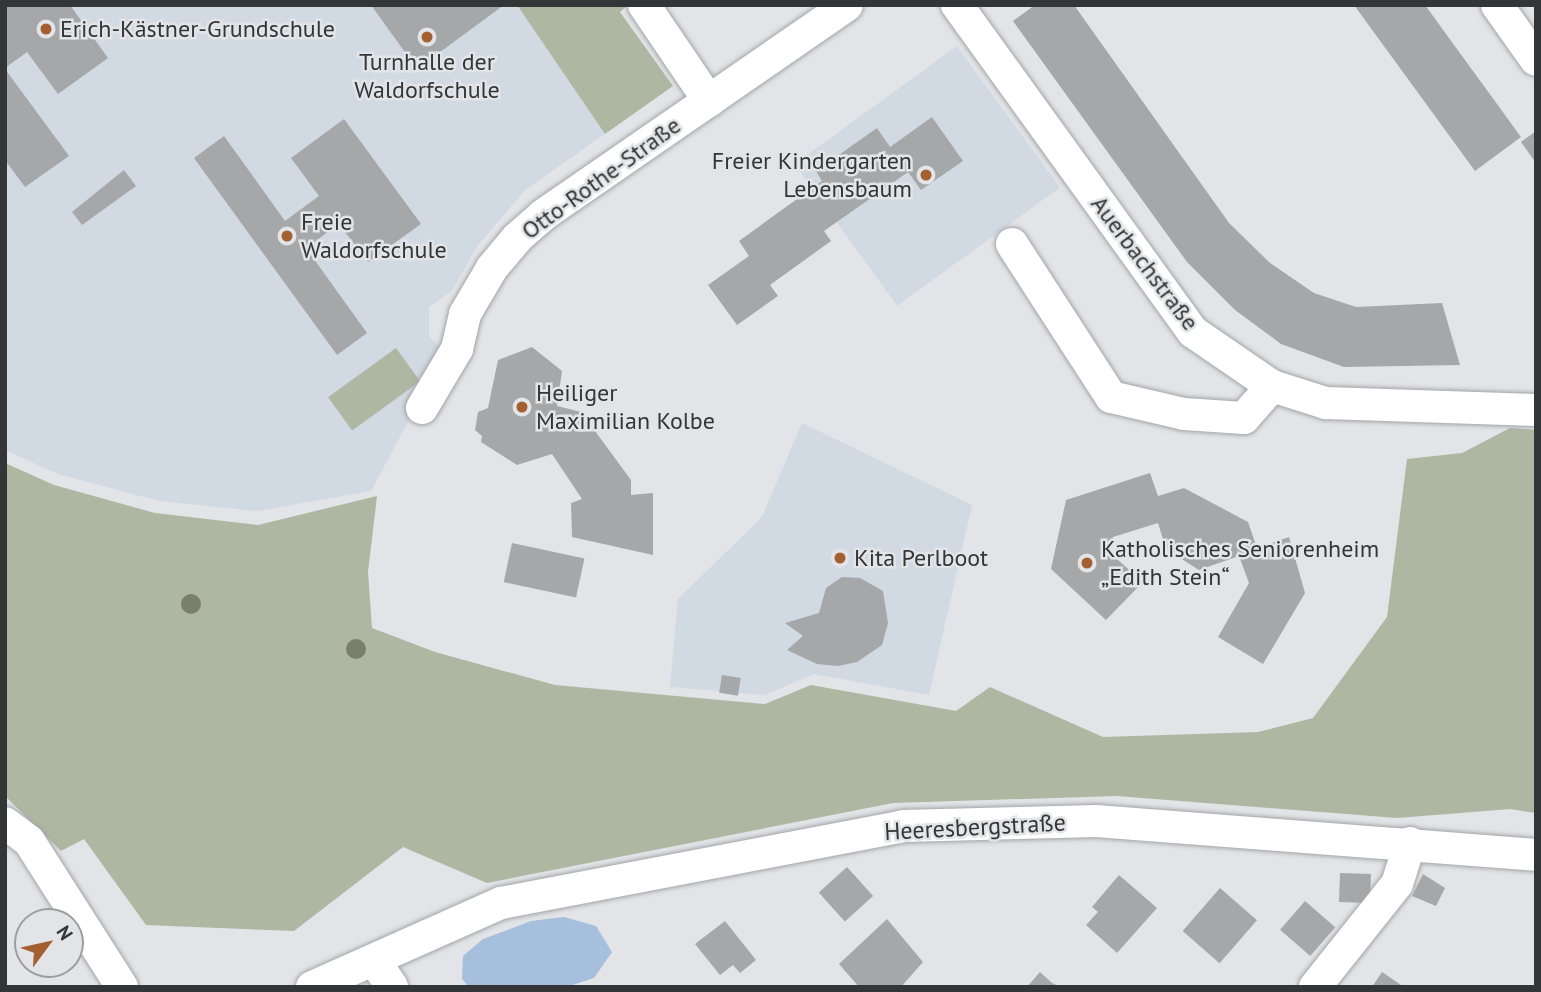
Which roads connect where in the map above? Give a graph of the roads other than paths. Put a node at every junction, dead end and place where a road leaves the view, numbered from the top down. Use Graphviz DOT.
graph roads {
  1 [pos="644,5"];
  2 [pos="847,5"];
  3 [pos="957,5"];
  4 [pos="1497,5"];
  5 [pos="1536,60"];
  6 [pos="709,101"];
  7 [pos="1012,244"];
  8 [pos="1272,386"];
  9 [pos="422,408"];
  10 [pos="1536,410"];
  11 [pos="5,823"];
  12 [pos="1410,843"];
  13 [pos="1536,855"];
  14 [pos="374,960"];
  15 [pos="122,987"];
  16 [pos="312,987"];
  17 [pos="392,987"];
  18 [pos="1315,987"];
  1 -- 6 [label="street"];
  2 -- 6 [label="street, Otto-Rothe-Straße"];
  3 -- 8 [label="street, Auerbachstraße"];
  4 -- 5 [label="street"];
  6 -- 9 [label="street, Otto-Rothe-Straße"];
  7 -- 8 [label="street"];
  8 -- 10 [label="street, Auerbachstraße"];
  11 -- 15 [label="street"];
  12 -- 13 [label="street, Heeresbergstraße"];
  12 -- 14 [label="street, Heeresbergstraße"];
  12 -- 18 [label="street"];
  14 -- 16 [label="street, Heeresbergstraße"];
  14 -- 17 [label="street"];
}
